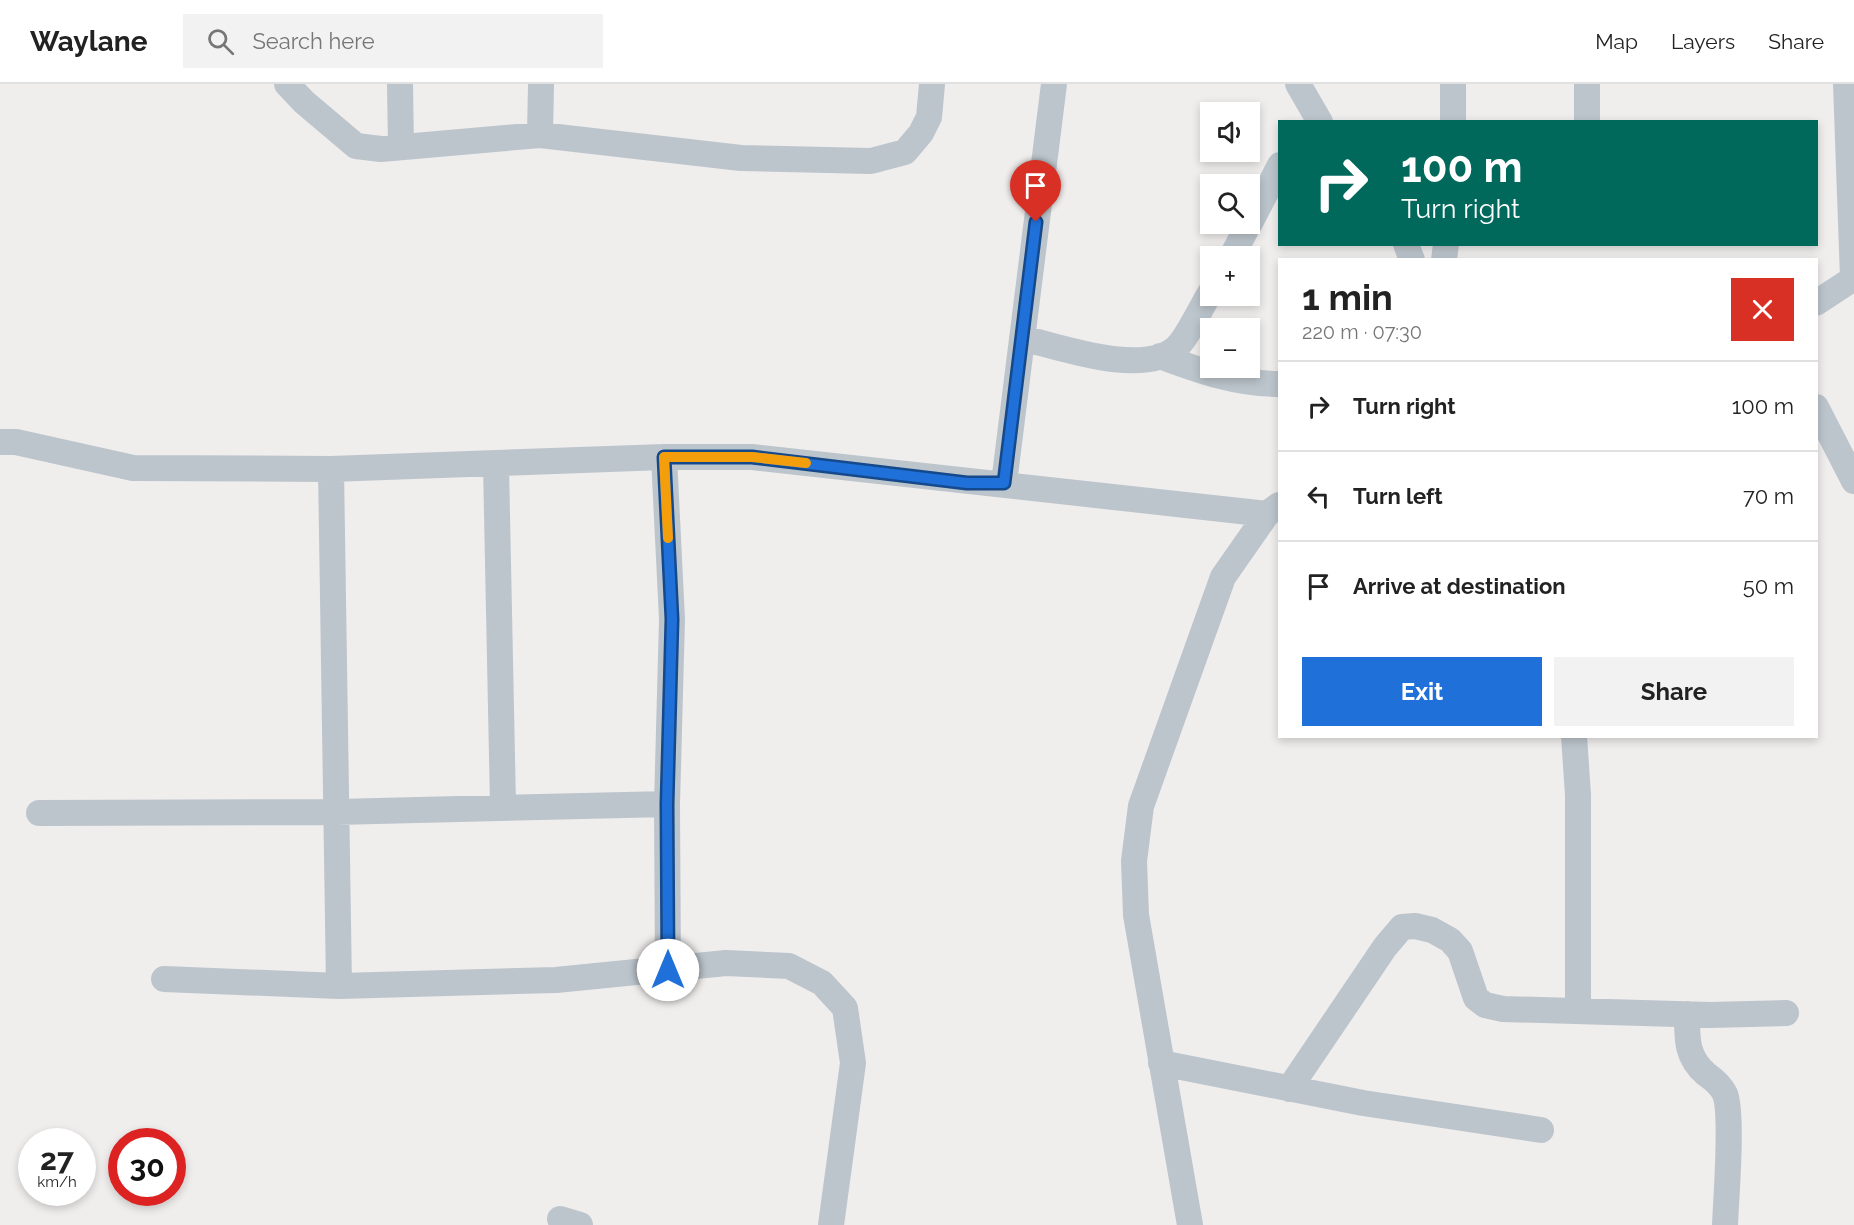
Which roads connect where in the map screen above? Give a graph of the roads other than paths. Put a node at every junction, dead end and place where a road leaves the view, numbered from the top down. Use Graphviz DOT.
graph roads {
  1 [pos="287,84"];
  2 [pos="400,84"];
  3 [pos="542,84"];
  4 [pos="932,84"];
  5 [pos="1054,84"];
  6 [pos="1298,84"];
  7 [pos="1453,84"];
  8 [pos="1587,84"];
  9 [pos="1846,84"];
  10 [pos="1311,117"];
  11 [pos="1453,120"];
  12 [pos="1587,120"];
  13 [pos="540,135"];
  14 [pos="401,147"];
  15 [pos="1278,169"];
  16 [pos="1260,202"];
  17 [pos="1854,278"];
  18 [pos="1818,302"];
  19 [pos="1202,306"];
  20 [pos="1022,338"];
  21 [pos="1160,356"];
  22 [pos="1278,384"];
  23 [pos="1818,411"];
  24 [pos="0,442"];
  25 [pos="664,457"];
  26 [pos="496,465"];
  27 [pos="331,469"];
  28 [pos="1854,481"];
  29 [pos="1004,483"];
  30 [pos="1273,509"];
  31 [pos="1575,738"];
  32 [pos="667,804"];
  33 [pos="503,806"];
  34 [pos="336,812"];
  35 [pos="39,813"];
  36 [pos="668,970"];
  37 [pos="164,979"];
  38 [pos="339,986"];
  39 [pos="1578,1011"];
  40 [pos="1786,1013"];
  41 [pos="1687,1014"];
  42 [pos="1161,1062"];
  43 [pos="1289,1089"];
  44 [pos="1541,1130"];
  45 [pos="831,1225"];
  46 [pos="1190,1225"];
  47 [pos="1725,1225"];
  1 -- 14 [label="street"];
  2 -- 14 [label="street"];
  3 -- 13 [label="street"];
  4 -- 13 [label="street"];
  5 -- 20 [label="street"];
  6 -- 10 [label="street"];
  7 -- 11 [label="street"];
  8 -- 12 [label="street"];
  9 -- 17 [label="street"];
  13 -- 14 [label="street"];
  15 -- 16 [label="street"];
  17 -- 18 [label="street"];
  19 -- 21 [label="street"];
  20 -- 21 [label="street"];
  20 -- 29 [label="street"];
  21 -- 22 [label="street"];
  23 -- 28 [label="street"];
  24 -- 27 [label="street"];
  25 -- 26 [label="street"];
  25 -- 29 [label="street"];
  25 -- 32 [label="street"];
  26 -- 27 [label="street"];
  26 -- 33 [label="street"];
  27 -- 34 [label="street"];
  29 -- 30 [label="street"];
  30 -- 42 [label="street"];
  31 -- 39 [label="street"];
  32 -- 33 [label="street"];
  32 -- 36 [label="street"];
  33 -- 34 [label="street"];
  34 -- 35 [label="street"];
  34 -- 38 [label="street"];
  36 -- 38 [label="street"];
  36 -- 45 [label="street"];
  37 -- 38 [label="street"];
  39 -- 41 [label="street"];
  39 -- 43 [label="street"];
  40 -- 41 [label="street"];
  41 -- 47 [label="street"];
  42 -- 43 [label="street"];
  42 -- 46 [label="street"];
  43 -- 44 [label="street"];
}
